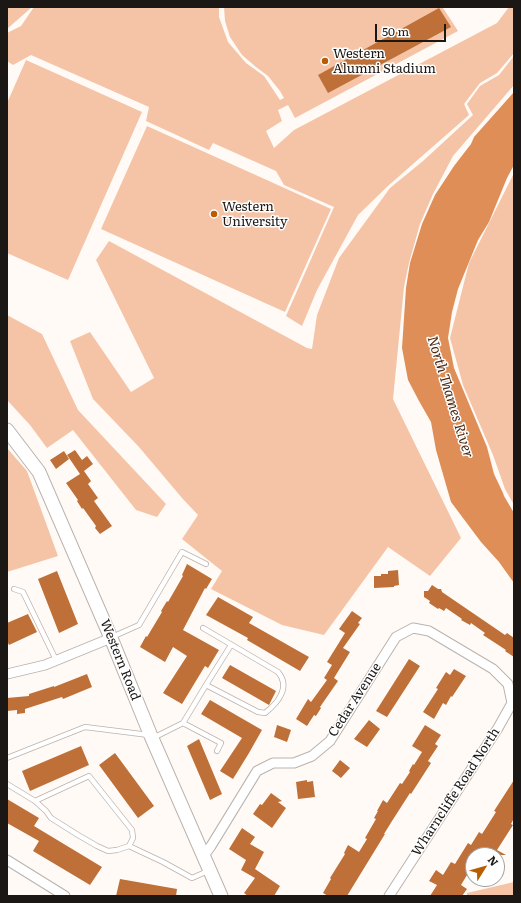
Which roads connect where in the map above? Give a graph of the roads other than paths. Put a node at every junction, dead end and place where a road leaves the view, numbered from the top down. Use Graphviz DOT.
graph roads {
  1 [pos="7,430"];
  2 [pos="206,564"];
  3 [pos="14,589"];
  4 [pos="203,628"];
  5 [pos="111,638"];
  6 [pos="231,645"];
  7 [pos="56,660"];
  8 [pos="7,674"];
  9 [pos="508,684"];
  10 [pos="206,685"];
  11 [pos="183,723"];
  12 [pos="152,737"];
  13 [pos="217,751"];
  14 [pos="7,758"];
  15 [pos="7,784"];
  16 [pos="35,801"];
  17 [pos="129,846"];
  18 [pos="203,857"];
  19 [pos="7,860"];
  20 [pos="209,870"];
  21 [pos="65,896"];
  22 [pos="221,896"];
  23 [pos="389,896"];
  1 -- 5 [label="main road, Western Road"];
  2 -- 5 [label="lane"];
  3 -- 7 [label="lane"];
  4 -- 6 [label="lane"];
  5 -- 7 [label="street"];
  5 -- 12 [label="main road, Western Road"];
  6 -- 10 [label="lane"];
  6 -- 10 [label="lane"];
  7 -- 8 [label="street"];
  9 -- 18 [label="street, Cedar Avenue"];
  9 -- 23 [label="street, Wharncliffe Road North"];
  10 -- 11 [label="lane"];
  11 -- 12 [label="lane"];
  11 -- 13 [label="lane"];
  12 -- 14 [label="lane"];
  12 -- 18 [label="main road, Western Road"];
  15 -- 16 [label="lane"];
  16 -- 17 [label="lane"];
  16 -- 17 [label="lane"];
  17 -- 20 [label="lane"];
  18 -- 20 [label="main road, Western Road"];
  19 -- 21 [label="street"];
  20 -- 22 [label="main road, Western Road"];
}
